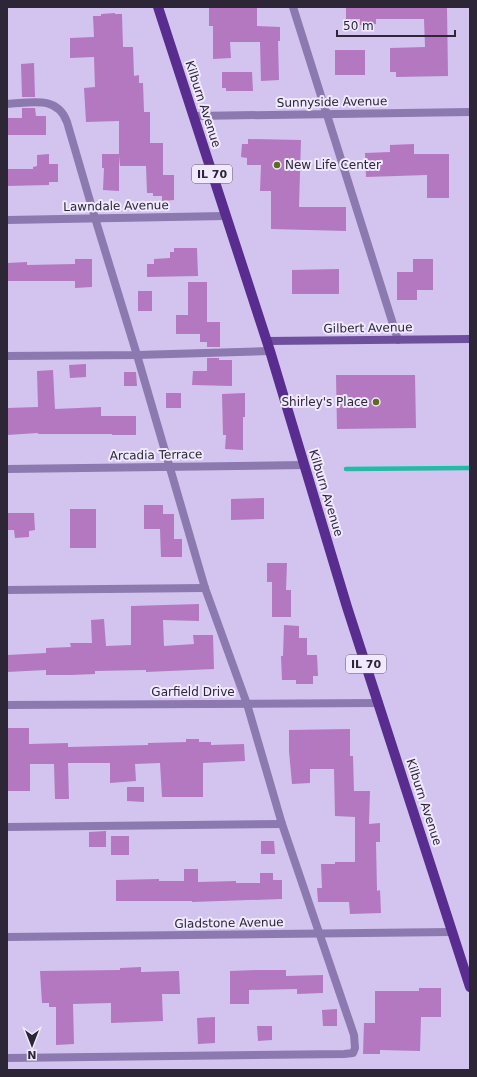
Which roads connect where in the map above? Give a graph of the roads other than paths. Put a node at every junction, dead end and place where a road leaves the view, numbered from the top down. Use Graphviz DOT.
graph roads {
  1 [pos="158,7"];
  2 [pos="293,7"];
  3 [pos="7,104"];
  4 [pos="470,112"];
  5 [pos="327,114"];
  6 [pos="194,116"];
  7 [pos="225,216"];
  8 [pos="95,218"];
  9 [pos="7,220"];
  10 [pos="470,339"];
  11 [pos="398,340"];
  12 [pos="267,341"];
  13 [pos="270,351"];
  14 [pos="137,355"];
  15 [pos="7,356"];
  16 [pos="305,466"];
  17 [pos="171,467"];
  18 [pos="7,469"];
  19 [pos="205,588"];
  20 [pos="7,590"];
  21 [pos="379,703"];
  22 [pos="247,704"];
  23 [pos="7,705"];
  24 [pos="282,824"];
  25 [pos="7,826"];
  26 [pos="452,932"];
  27 [pos="319,933"];
  28 [pos="7,938"];
  29 [pos="470,987"];
  30 [pos="7,1058"];
  1 -- 6 [label="main road, Kilburn Avenue / IL 70"];
  2 -- 5 [label="street"];
  3 -- 8 [label="street"];
  4 -- 5 [label="street, Sunnyside Avenue"];
  5 -- 6 [label="street, Sunnyside Avenue"];
  5 -- 11 [label="street"];
  6 -- 7 [label="main road, Kilburn Avenue / IL 70"];
  7 -- 8 [label="street, Lawndale Avenue"];
  7 -- 12 [label="main road, Kilburn Avenue / IL 70"];
  8 -- 9 [label="street, Lawndale Avenue"];
  8 -- 14 [label="street"];
  10 -- 11 [label="street, Gilbert Avenue"];
  11 -- 12 [label="street, Gilbert Avenue"];
  12 -- 13 [label="main road, Kilburn Avenue / IL 70"];
  13 -- 14 [label="street"];
  13 -- 16 [label="main road, Kilburn Avenue / IL 70"];
  14 -- 15 [label="street"];
  14 -- 17 [label="street"];
  16 -- 17 [label="street, Arcadia Terrace"];
  16 -- 21 [label="main road, Kilburn Avenue / IL 70"];
  17 -- 18 [label="street, Arcadia Terrace"];
  17 -- 19 [label="street"];
  19 -- 20 [label="street"];
  19 -- 22 [label="street"];
  21 -- 22 [label="street, Garfield Drive"];
  21 -- 26 [label="main road, Kilburn Avenue / IL 70"];
  22 -- 23 [label="street, Garfield Drive"];
  22 -- 24 [label="street"];
  24 -- 25 [label="street"];
  24 -- 27 [label="street"];
  26 -- 27 [label="street, Gladstone Avenue"];
  26 -- 29 [label="main road, Kilburn Avenue / IL 70"];
  27 -- 28 [label="street, Gladstone Avenue"];
  27 -- 30 [label="street"];
}
